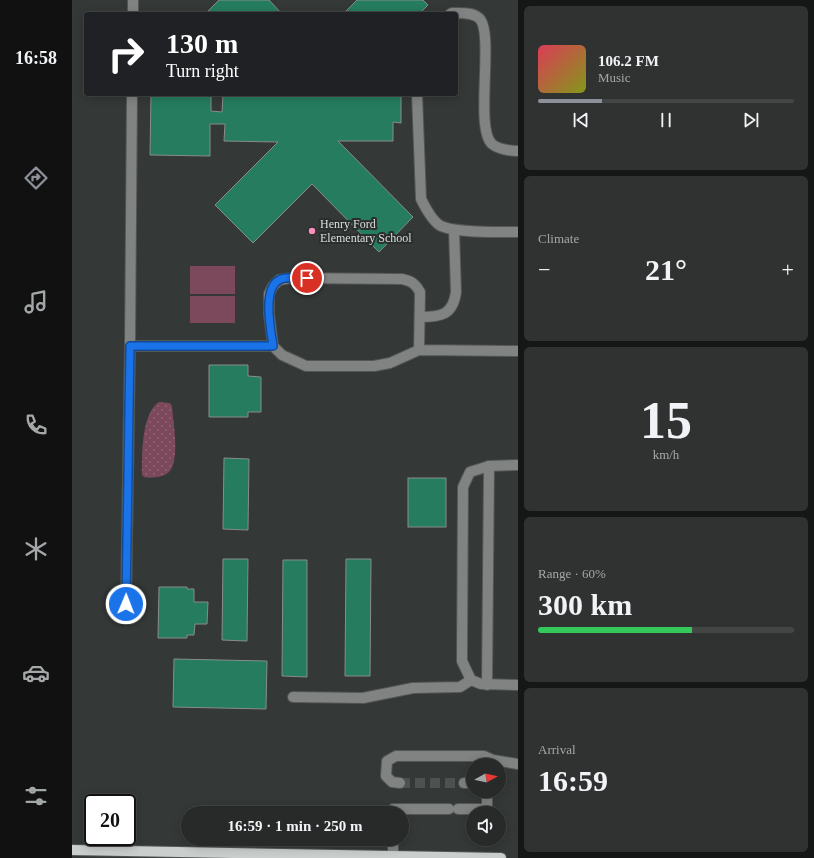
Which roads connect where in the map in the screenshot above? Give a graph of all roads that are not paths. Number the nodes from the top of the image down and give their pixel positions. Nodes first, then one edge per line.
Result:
1 (133, 0) edge
2 (133, 12) edge
3 (458, 14) edge
4 (132, 96) edge
5 (417, 96) edge
6 (518, 151) edge
7 (454, 230) junction
8 (518, 232) edge
9 (420, 317) junction
10 (130, 346) junction
11 (273, 346) junction
12 (419, 350) junction
13 (518, 351) edge
14 (518, 465) edge
15 (489, 466) junction
16 (126, 604) dead end
17 (471, 680) junction
18 (487, 685) junction
19 (518, 685) edge
20 (293, 697) dead end
21 (487, 758) edge
22 (506, 763) edge
23 (518, 764) edge
24 (400, 783) tunnel mouth
25 (487, 798) edge
26 (409, 809) edge
27 (393, 846) edge
28 (72, 850) edge
29 (112, 854) edge
30 (179, 855) edge
31 (265, 856) edge
32 (340, 856) edge
33 (393, 856) junction
34 (380, 857) edge
35 (501, 858) edge

1 - 2 lane
3 - 6 lane
4 - 10 lane
5 - 7 lane
7 - 8 lane
7 - 9 lane
9 - 11 lane
9 - 12 lane
10 - 11 lane
10 - 16 lane
11 - 12 lane
12 - 13 lane
14 - 15 lane
15 - 17 lane
15 - 18 lane
17 - 18 lane
17 - 20 lane
18 - 19 lane
21 - 24 lane
22 - 23 lane
25 - 26 lane
27 - 33 lane
28 - 29 main road
29 - 30 main road
30 - 31 main road
31 - 32 main road
32 - 34 main road
33 - 34 main road
33 - 35 main road

